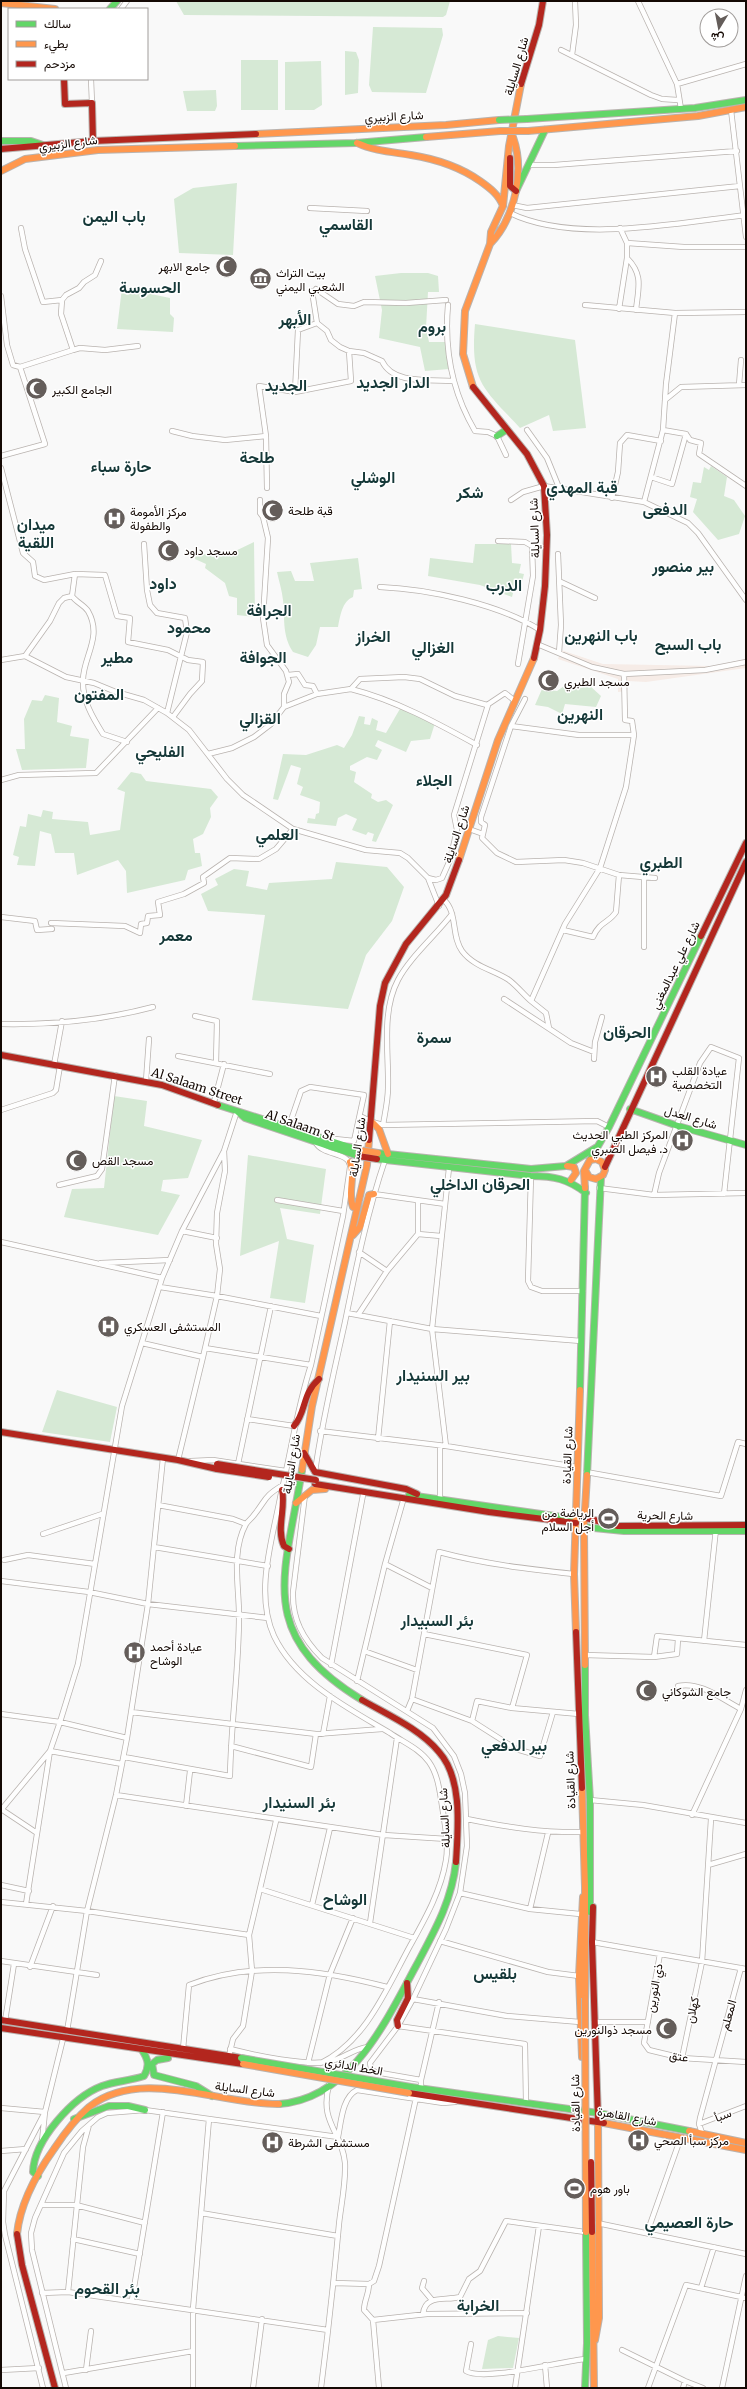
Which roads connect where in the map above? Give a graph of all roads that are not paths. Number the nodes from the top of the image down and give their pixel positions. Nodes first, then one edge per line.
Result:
1 (544, 1) edge
2 (575, 1) edge
3 (638, 1) edge
4 (1, 3) edge
5 (46, 8) edge
6 (561, 50) dead end
7 (572, 55) junction
8 (746, 64) edge
9 (64, 80) edge
10 (91, 80) edge
11 (676, 84) junction
12 (678, 100) junction
13 (746, 100) edge
14 (92, 102) junction
15 (746, 108) edge
16 (680, 109) junction
17 (732, 110) junction
18 (545, 130) junction
19 (305, 132) junction
20 (513, 137) junction
21 (93, 140) junction
22 (1, 141) edge
23 (356, 143) junction
24 (43, 144) junction
25 (299, 144) junction
26 (1, 149) edge
27 (737, 151) junction
28 (508, 153) junction
29 (528, 165) junction
30 (1, 171) edge
31 (740, 186) junction
32 (516, 191) junction
33 (512, 205) junction
34 (503, 206) junction
35 (310, 208) dead end
36 (367, 211) dead end
37 (510, 213) junction
38 (745, 215) edge
39 (21, 228) dead end
40 (620, 228) junction
41 (746, 237) edge
42 (627, 243) junction
43 (490, 244) junction
44 (746, 247) edge
45 (627, 258) junction
46 (101, 260) dead end
47 (1, 296) edge
48 (62, 300) junction
49 (584, 305) dead end
50 (619, 309) junction
51 (636, 310) junction
52 (746, 312) edge
53 (675, 313) junction
54 (317, 323) junction
55 (138, 346) dead end
56 (73, 350) junction
57 (350, 351) junction
58 (741, 360) dead end
59 (20, 367) junction
60 (452, 381) junction
61 (739, 385) junction
62 (746, 385) edge
63 (295, 392) junction
64 (665, 400) junction
65 (506, 430) junction
66 (527, 430) dead end
67 (663, 430) junction
68 (172, 431) dead end
69 (686, 434) junction
70 (266, 436) junction
71 (497, 436) junction
72 (661, 441) junction
73 (506, 455) dead end
74 (1, 456) edge
75 (1, 468) edge
76 (651, 477) junction
77 (544, 486) junction
78 (746, 486) edge
79 (267, 488) dead end
80 (560, 490) junction
81 (612, 498) junction
82 (260, 500) dead end
83 (510, 500) dead end
84 (644, 502) junction
85 (498, 541) dead end
86 (144, 544) dead end
87 (558, 554) dead end
88 (75, 574) junction
89 (561, 582) junction
90 (380, 587) dead end
91 (72, 596) junction
92 (595, 598) dead end
93 (746, 600) edge
94 (525, 620) junction
95 (540, 630) junction
96 (537, 644) junction
97 (559, 653) junction
98 (181, 655) junction
99 (25, 656) junction
100 (1, 660) edge
101 (746, 662) edge
102 (518, 664) dead end
103 (624, 674) junction
104 (288, 675) junction
105 (83, 679) junction
106 (351, 689) junction
107 (316, 694) junction
108 (525, 699) dead end
109 (515, 701) junction
110 (488, 705) junction
111 (284, 707) junction
112 (158, 708) junction
113 (167, 713) junction
114 (173, 717) junction
115 (511, 726) junction
116 (634, 735) junction
117 (127, 742) junction
118 (477, 745) junction
119 (208, 754) junction
120 (1, 780) edge
121 (293, 829) junction
122 (469, 829) junction
123 (483, 834) junction
124 (746, 845) edge
125 (746, 862) edge
126 (600, 868) junction
127 (619, 876) junction
128 (644, 877) junction
129 (428, 878) junction
130 (655, 878) dead end
131 (444, 900) junction
132 (439, 906) junction
133 (452, 914) junction
134 (1, 917) edge
135 (51, 923) dead end
136 (52, 929) dead end
137 (563, 930) junction
138 (644, 947) dead end
139 (504, 999) dead end
140 (531, 1002) junction
141 (153, 1006) dead end
142 (195, 1016) dead end
143 (602, 1017) dead end
144 (62, 1021) junction
145 (1, 1024) edge
146 (549, 1028) junction
147 (149, 1038) dead end
148 (594, 1052) junction
149 (1, 1055) edge
150 (178, 1056) dead end
151 (594, 1059) dead end
152 (216, 1062) junction
153 (224, 1064) junction
154 (57, 1065) junction
155 (270, 1074) dead end
156 (115, 1075) junction
157 (146, 1081) junction
158 (214, 1102) junction
159 (630, 1109) junction
160 (1, 1110) edge
161 (237, 1111) junction
162 (360, 1116) junction
163 (372, 1122) junction
164 (383, 1125) junction
165 (289, 1126) junction
166 (678, 1126) junction
167 (609, 1127) junction
168 (322, 1138) junction
169 (729, 1140) junction
170 (316, 1143) junction
171 (746, 1145) edge
172 (599, 1146) junction
173 (224, 1151) junction
174 (358, 1153) junction
175 (386, 1157) junction
176 (590, 1160) junction
177 (350, 1162) junction
178 (566, 1166) junction
179 (605, 1167) junction
180 (449, 1168) junction
181 (585, 1170) junction
182 (531, 1176) junction
183 (601, 1177) junction
184 (572, 1180) junction
185 (59, 1185) dead end
186 (600, 1188) junction
187 (586, 1193) junction
188 (746, 1193) edge
189 (374, 1194) junction
190 (724, 1194) junction
191 (654, 1195) junction
192 (277, 1200) dead end
193 (418, 1202) junction
194 (445, 1204) junction
195 (357, 1208) junction
196 (343, 1211) junction
197 (182, 1231) junction
198 (418, 1234) junction
199 (352, 1236) junction
200 (441, 1236) junction
201 (217, 1238) junction
202 (1, 1242) edge
203 (359, 1252) junction
204 (170, 1260) junction
205 (96, 1263) junction
206 (387, 1271) junction
207 (162, 1278) junction
208 (160, 1287) junction
209 (583, 1291) junction
210 (217, 1296) junction
211 (271, 1306) junction
212 (346, 1313) junction
213 (358, 1315) junction
214 (321, 1316) junction
215 (390, 1321) junction
216 (432, 1329) junction
217 (581, 1341) junction
218 (142, 1343) junction
219 (205, 1348) junction
220 (261, 1356) junction
221 (203, 1357) junction
222 (311, 1365) junction
223 (318, 1379) junction
224 (247, 1419) junction
225 (294, 1426) junction
226 (320, 1431) junction
227 (1, 1432) edge
228 (378, 1439) junction
229 (746, 1444) edge
230 (440, 1446) junction
231 (446, 1446) junction
232 (115, 1449) junction
233 (304, 1453) junction
234 (163, 1458) junction
235 (178, 1460) junction
236 (188, 1462) junction
237 (238, 1464) junction
238 (577, 1467) junction
239 (286, 1471) junction
240 (315, 1472) junction
241 (586, 1472) junction
242 (282, 1488) junction
243 (363, 1494) junction
244 (305, 1495) junction
245 (424, 1499) junction
246 (440, 1500) junction
247 (403, 1501) junction
248 (296, 1503) junction
249 (158, 1505) junction
250 (102, 1514) junction
251 (586, 1518) junction
252 (576, 1521) junction
253 (246, 1524) junction
254 (746, 1525) edge
255 (584, 1527) junction
256 (716, 1529) junction
257 (746, 1531) edge
258 (43, 1534) dead end
259 (154, 1547) junction
260 (289, 1549) junction
261 (4, 1560) dead end
262 (237, 1560) junction
263 (95, 1564) junction
264 (385, 1564) junction
265 (268, 1566) junction
266 (574, 1574) junction
267 (1, 1581) edge
268 (432, 1588) junction
269 (89, 1592) junction
270 (148, 1604) junction
271 (239, 1615) junction
272 (268, 1618) junction
273 (424, 1634) junction
274 (678, 1638) junction
275 (704, 1641) junction
276 (746, 1644) edge
277 (364, 1651) junction
278 (585, 1655) junction
279 (654, 1657) junction
280 (331, 1665) junction
281 (417, 1670) junction
282 (357, 1681) junction
283 (678, 1686) dead end
284 (746, 1690) edge
285 (330, 1696) junction
286 (412, 1699) junction
287 (512, 1708) junction
288 (741, 1709) junction
289 (406, 1711) junction
290 (131, 1712) junction
291 (553, 1712) junction
292 (1, 1714) edge
293 (578, 1714) junction
294 (472, 1721) junction
295 (60, 1722) junction
296 (231, 1725) junction
297 (382, 1729) junction
298 (316, 1734) junction
299 (322, 1734) junction
300 (127, 1738) junction
301 (397, 1738) junction
302 (231, 1746) junction
303 (50, 1752) junction
304 (124, 1757) junction
305 (122, 1764) junction
306 (190, 1771) junction
307 (116, 1795) junction
308 (590, 1800) junction
309 (186, 1806) junction
310 (1, 1809) edge
311 (692, 1815) junction
312 (711, 1818) junction
313 (467, 1819) junction
314 (276, 1821) junction
315 (746, 1823) edge
316 (330, 1828) junction
317 (583, 1832) junction
318 (38, 1833) junction
319 (548, 1833) junction
320 (384, 1835) junction
321 (447, 1839) junction
322 (746, 1854) edge
323 (708, 1865) junction
324 (1, 1885) edge
325 (587, 1888) junction
326 (260, 1889) junction
327 (29, 1891) junction
328 (460, 1893) junction
329 (1, 1902) edge
330 (26, 1904) junction
331 (312, 1905) junction
332 (53, 1906) junction
333 (530, 1909) junction
334 (88, 1911) junction
335 (580, 1914) junction
336 (353, 1918) junction
337 (370, 1923) junction
338 (249, 1935) junction
339 (414, 1938) junction
340 (440, 1941) junction
341 (592, 1942) junction
342 (660, 1954) junction
343 (1, 1961) edge
344 (702, 1962) junction
345 (14, 1964) junction
346 (30, 1967) junction
347 (743, 1969) edge
348 (252, 1971) junction
349 (77, 1973) junction
350 (330, 1974) junction
351 (97, 1975) dead end
352 (579, 1976) junction
353 (407, 1982) junction
354 (387, 1987) junction
355 (413, 1999) junction
356 (439, 2002) junction
357 (3, 2021) edge
358 (580, 2022) junction
359 (594, 2022) junction
360 (648, 2022) junction
361 (398, 2026) junction
362 (1, 2028) edge
363 (67, 2031) junction
364 (432, 2031) junction
365 (89, 2035) junction
366 (63, 2039) junction
367 (88, 2042) junction
368 (368, 2047) junction
369 (645, 2047) joint
370 (183, 2049) junction
371 (230, 2049) junction
372 (142, 2050) junction
373 (582, 2052) junction
374 (595, 2052) junction
375 (173, 2055) junction
376 (229, 2056) junction
377 (682, 2058) junction
378 (242, 2061) junction
379 (715, 2061) junction
380 (746, 2062) edge
381 (308, 2063) junction
382 (321, 2063) junction
383 (421, 2080) junction
384 (329, 2084) junction
385 (421, 2088) junction
386 (410, 2090) junction
387 (212, 2096) junction
388 (416, 2098) junction
389 (460, 2101) junction
390 (526, 2102) junction
391 (746, 2106) edge
392 (1, 2108) edge
393 (145, 2110) junction
394 (583, 2111) junction
395 (45, 2112) junction
396 (163, 2112) junction
397 (598, 2113) junction
398 (74, 2119) junction
399 (209, 2119) junction
400 (583, 2119) junction
401 (598, 2122) junction
402 (700, 2124) junction
403 (89, 2125) junction
404 (702, 2133) junction
405 (338, 2137) junction
406 (681, 2137) junction
407 (746, 2143) edge
408 (41, 2144) junction
409 (26, 2149) junction
410 (1, 2150) edge
411 (746, 2150) edge
412 (38, 2176) junction
413 (584, 2179) junction
414 (599, 2179) junction
415 (42, 2205) junction
416 (76, 2205) junction
417 (201, 2213) junction
418 (2, 2214) edge
419 (145, 2223) junction
420 (597, 2223) junction
421 (539, 2226) junction
422 (588, 2232) junction
423 (647, 2234) junction
424 (338, 2236) junction
425 (73, 2239) junction
426 (714, 2247) junction
427 (140, 2254) junction
428 (746, 2254) edge
429 (746, 2276) edge
430 (424, 2281) dead end
431 (334, 2283) junction
432 (369, 2284) junction
433 (701, 2288) junction
434 (68, 2292) junction
435 (42, 2293) junction
436 (740, 2297) junction
437 (746, 2298) edge
438 (132, 2300) junction
439 (432, 2300) junction
440 (193, 2309) junction
441 (526, 2313) junction
442 (423, 2314) junction
443 (262, 2319) junction
444 (373, 2320) junction
445 (328, 2330) junction
446 (91, 2331) dead end
447 (594, 2343) junction
448 (471, 2344) dead end
449 (622, 2350) dead end
450 (193, 2351) junction
451 (586, 2359) junction
452 (545, 2365) junction
453 (655, 2367) junction
454 (40, 2368) junction
455 (1, 2370) edge
456 (86, 2370) junction
457 (517, 2370) junction
458 (64, 2373) junction
459 (685, 2381) junction
460 (43, 2388) edge
461 (55, 2388) edge
462 (66, 2388) edge
463 (193, 2388) edge
464 (253, 2388) edge
465 (321, 2388) edge
466 (380, 2388) edge
467 (515, 2388) edge
468 (547, 2388) edge
469 (585, 2388) edge
470 (594, 2388) edge
471 (648, 2388) edge
472 (683, 2388) edge
473 (703, 2388) edge
474 (722, 2388) edge

1 - 20 main road, شارع السايلة
2 - 7 street
3 - 11 street
4 - 5 main road
6 - 7 street
7 - 12 street
8 - 11 street
9 - 14 main road
10 - 14 street
11 - 12 street
12 - 16 street
13 - 16 main road, شارع الزبيري
14 - 21 main road
15 - 17 main road
16 - 19 main road, شارع الزبيري, bridge
17 - 18 main road
17 - 27 street
18 - 23 main road, شارع الزبيري, bridge
18 - 29 main road
19 - 21 main road, شارع الزبيري
19 - 25 main road
20 - 28 main road, شارع السايلة
20 - 32 main road, شارع السايلة
21 - 24 main road, شارع الزبيري
22 - 24 main road
23 - 25 main road, شارع الزبيري
23 - 34 main road
24 - 26 main road
25 - 30 main road, شارع الزبيري
27 - 29 street
27 - 31 street
28 - 32 main road
28 - 34 main road, شارع السايلة
29 - 32 main road
31 - 33 street
31 - 38 street
32 - 33 main road, شارع السايلة
33 - 37 main road, شارع السايلة
34 - 43 main road, شارع السايلة
35 - 36 street
37 - 40 street
37 - 43 main road, شارع السايلة
38 - 40 street
38 - 41 street
39 - 48 street
40 - 42 street
42 - 44 street
42 - 45 street
43 - 65 main road, شارع السايلة
45 - 50 street
45 - 51 street
46 - 48 street
47 - 59 street
48 - 56 street
49 - 50 street
50 - 51 street
51 - 53 street
52 - 53 street
53 - 64 street
54 - 57 street
54 - 60 street
54 - 63 street
55 - 56 street
56 - 59 street
57 - 60 street
57 - 63 street
58 - 61 street
59 - 74 street
60 - 71 street
61 - 62 street
61 - 64 street
63 - 70 street
64 - 67 street
65 - 71 main road
65 - 77 main road, شارع السايلة
66 - 80 street
67 - 69 street
67 - 72 street
68 - 70 street
69 - 76 street
69 - 78 street
70 - 79 street
71 - 73 street
72 - 76 street
72 - 81 street
75 - 88 street
76 - 84 street
77 - 80 street
77 - 83 street
77 - 95 main road, شارع السايلة
80 - 81 street
81 - 84 street
82 - 104 street
84 - 93 street
85 - 94 street
86 - 98 street
87 - 89 street
88 - 91 street
88 - 98 street
89 - 92 street
89 - 97 street
90 - 94 street
91 - 99 street
91 - 105 street
94 - 95 street
94 - 102 street
95 - 96 main road, شارع السايلة
96 - 97 street
96 - 109 main road, شارع السايلة
97 - 103 street
98 - 113 street
98 - 114 street
99 - 100 street
99 - 105 street
101 - 103 street
103 - 116 street
104 - 107 street
104 - 111 street
105 - 112 street
105 - 117 street
106 - 107 street
106 - 110 street
106 - 118 street
107 - 111 street
108 - 115 street
109 - 110 street
109 - 122 main road, شارع السايلة
110 - 118 street
111 - 119 street
112 - 113 street
112 - 117 street
113 - 114 street
114 - 119 street
115 - 116 street
115 - 123 street
116 - 126 street
117 - 120 street
118 - 129 street
119 - 121 street
121 - 129 street
121 - 135 street
122 - 123 street
122 - 131 main road, شارع السايلة
123 - 126 street
124 - 167 main road, شارع علي عبدالمغني
125 - 159 main road, شارع علي عبدالمغني
126 - 127 street
126 - 137 street
127 - 128 street
127 - 137 street
128 - 130 street
128 - 138 street
129 - 132 street
131 - 132 main road, شارع السايلة
131 - 133 street
132 - 163 main road, شارع السايلة
133 - 140 street
133 - 164 street
134 - 136 street
137 - 140 street
139 - 146 street
140 - 146 street
141 - 144 street
142 - 152 street
143 - 148 street
144 - 145 street
144 - 154 street
146 - 148 street
147 - 157 street
148 - 151 street
149 - 154 main road, Al Salaam Street
150 - 152 street
152 - 153 street
153 - 155 street
153 - 158 street
154 - 156 main road, Al Salaam Street
154 - 160 street
156 - 157 main road, Al Salaam Street
156 - 185 street
157 - 158 main road, Al Salaam Street
158 - 161 main road, Al Salaam Street
159 - 166 main road, شارع العدل
159 - 179 main road, شارع علي عبدالمغني
161 - 165 main road, Al Salaam Street
161 - 170 main road, Al Salaam St
161 - 173 street
162 - 163 street
162 - 165 street
162 - 168 street
163 - 164 street
163 - 175 main road
163 - 195 main road, شارع السايلة
164 - 167 street
165 - 168 main road, Al Salaam Street
166 - 169 main road, شارع العدل
166 - 169 street
166 - 191 street
167 - 172 main road, شارع علي عبدالمغني
168 - 174 main road, Al Salaam Street
169 - 171 main road, شارع العدل
169 - 190 street
170 - 174 main road, Al Salaam St
170 - 177 street
172 - 176 main road, شارع علي عبدالمغني
172 - 178 main road
173 - 197 street
173 - 201 street
174 - 175 main road, bridge
175 - 178 main road
175 - 180 main road
175 - 189 street
176 - 179 main road
176 - 181 main road
177 - 195 main road
177 - 196 street
178 - 184 main road
179 - 183 main road
180 - 182 main road
180 - 194 street
181 - 183 main road
181 - 187 main road, شارع القيادة
182 - 184 main road
182 - 209 street
183 - 186 main road, شارع القيادة
184 - 187 main road
186 - 191 street
186 - 241 main road, شارع القيادة
187 - 209 main road, شارع القيادة
188 - 190 street
189 - 193 street
189 - 199 main road
189 - 203 street
190 - 191 street
192 - 196 street
193 - 194 street
193 - 198 street
194 - 200 street
195 - 199 main road, شارع السايلة
196 - 214 street
197 - 201 street
197 - 204 street
198 - 200 street
198 - 206 street
199 - 223 main road, شارع السايلة
200 - 216 street
201 - 210 street
202 - 205 street
203 - 206 street
203 - 212 street
204 - 205 street
204 - 207 street
205 - 207 street
206 - 213 street
207 - 208 street
208 - 210 street
208 - 218 street
209 - 217 main road, شارع القيادة
210 - 211 street
210 - 219 street
211 - 214 street
211 - 220 street
212 - 213 street
212 - 226 street
213 - 215 street
214 - 222 street
215 - 216 street
215 - 228 street
216 - 217 street
216 - 231 street
217 - 238 main road, شارع القيادة
218 - 221 street
218 - 232 street
219 - 220 street
219 - 221 street
220 - 222 street
220 - 224 street
221 - 235 street
222 - 225 street
223 - 225 main road
223 - 233 main road, شارع السايلة
224 - 225 street
224 - 237 street
225 - 239 street
226 - 228 street
226 - 240 street
227 - 232 main road
228 - 230 street
229 - 241 street
230 - 231 street
230 - 246 street
231 - 238 street
232 - 234 main road
232 - 250 street
233 - 240 main road
233 - 248 main road, شارع السايلة
234 - 235 main road
234 - 249 street
235 - 236 main road
236 - 237 street
236 - 245 main road, bridge
237 - 239 street
238 - 252 main road, شارع القيادة
239 - 242 street
240 - 245 main road
241 - 251 main road, شارع القيادة
242 - 253 street
242 - 260 main road
242 - 265 street
243 - 244 main road
243 - 247 main road
243 - 280 street
244 - 248 main road
244 - 280 street
245 - 246 main road
245 - 247 main road
245 - 252 main road
246 - 252 main road
247 - 264 street
248 - 260 main road, شارع السايلة
249 - 253 street
249 - 259 street
250 - 258 street
250 - 263 street
251 - 255 main road, شارع القيادة
251 - 256 main road, شارع الحرية
252 - 266 main road, شارع القيادة
253 - 262 street
254 - 256 main road, شارع الحرية
255 - 256 main road
255 - 278 main road, شارع القيادة
256 - 257 main road
256 - 275 street
259 - 262 street
259 - 270 street
260 - 353 main road, شارع السايلة
261 - 263 street
262 - 265 street
262 - 271 street
263 - 269 street
264 - 268 street
264 - 277 street
265 - 272 street
266 - 268 street
266 - 293 main road, شارع القيادة
267 - 269 street
268 - 273 street
269 - 270 street
269 - 295 street
270 - 271 street
270 - 290 street
271 - 272 street
271 - 296 street
272 - 285 street
273 - 281 street
273 - 287 street
274 - 275 street
274 - 279 street
274 - 279 street
275 - 276 street
277 - 281 street
277 - 282 street
278 - 279 street
278 - 308 main road, شارع القيادة
280 - 282 street
281 - 286 street
282 - 289 street
283 - 288 street
284 - 288 street
285 - 297 street
285 - 299 street
286 - 289 street
286 - 294 street
287 - 291 street
287 - 294 street
288 - 311 street
289 - 313 street
290 - 296 street
290 - 300 street
291 - 293 street
291 - 294 street
292 - 295 street
293 - 317 main road, شارع القيادة
295 - 300 street
295 - 303 street
296 - 298 street
296 - 302 street
297 - 299 street
297 - 301 street
298 - 299 street
298 - 302 street
300 - 304 street
301 - 320 street
301 - 321 street
302 - 306 street
303 - 305 street
303 - 310 street
303 - 318 street
304 - 305 street
304 - 306 street
305 - 307 street
306 - 309 street
307 - 309 street
307 - 334 street
308 - 311 street
308 - 325 main road, شارع القيادة
309 - 314 street
310 - 318 street
311 - 312 street
312 - 315 street
312 - 323 street, كهلان
313 - 319 street
313 - 328 street
314 - 316 street
314 - 326 street
316 - 320 street
316 - 331 street
317 - 319 street
317 - 325 main road, شارع القيادة
318 - 327 street
319 - 333 street
320 - 321 street
320 - 337 street
321 - 339 street
322 - 323 street
323 - 344 street, كهلان
324 - 327 street
325 - 335 main road
325 - 341 main road
325 - 422 main road, شارع القيادة, bridge
326 - 331 street
326 - 338 street
327 - 330 street
328 - 333 street
328 - 340 street
329 - 330 street
330 - 332 street
331 - 336 street
332 - 334 street
332 - 346 street
333 - 335 street
334 - 338 street
334 - 349 street
335 - 352 main road
336 - 337 street
336 - 350 street
337 - 339 street
338 - 348 street
339 - 354 street
340 - 352 street
340 - 355 street
341 - 342 street
341 - 359 main road
342 - 344 street
342 - 360 street, ذي النورين
343 - 345 street
344 - 347 street
344 - 377 street, كهلان
345 - 346 street
345 - 357 street
346 - 349 street
347 - 379 street, المعلم
348 - 350 street
348 - 370 street
348 - 371 street
349 - 351 street
349 - 363 street
350 - 354 street
350 - 381 street
352 - 358 main road
353 - 361 main road
353 - 368 main road, شارع السايلة
354 - 382 street
355 - 356 street
355 - 361 street
356 - 358 street
356 - 364 street
357 - 363 main road, الخط الدائري
358 - 373 main road
359 - 360 street
359 - 374 main road
360 - 369 street, ذي النورين
361 - 364 street
361 - 383 street
362 - 366 main road, الخط الدائري
363 - 365 main road, الخط الدائري
364 - 383 street
364 - 390 street
365 - 367 main road
365 - 370 main road, الخط الدائري
366 - 367 main road, الخط الدائري
366 - 395 street
367 - 372 main road, الخط الدائري
368 - 382 street
368 - 384 main road, شارع السايلة
369 - 377 street, عتق
370 - 376 main road, الخط الدائري
371 - 376 street
371 - 381 street
372 - 375 main road, الخط الدائري
372 - 408 main road
373 - 374 main road
373 - 394 main road
374 - 397 main road
375 - 378 main road, الخط الدائري
375 - 387 main road
376 - 378 main road, الخط الدائري
377 - 379 street, عتق
378 - 386 main road, الخط الدائري, bridge
379 - 380 street, عتق
379 - 402 street, المعلم
381 - 382 street
383 - 385 street
384 - 387 main road, شارع السايلة
384 - 405 street
385 - 386 main road, الخط الدائري
385 - 390 main road, الخط الدائري
386 - 389 main road, شارع القاهرة
387 - 398 main road, شارع السايلة
388 - 389 street
388 - 405 street
388 - 432 street
389 - 400 main road, شارع القاهرة
390 - 394 main road, الخط الدائري
391 - 402 street, سبأ
392 - 395 street
393 - 396 street
393 - 398 main road
393 - 403 street
394 - 397 main road, الخط الدائري
394 - 400 main road
395 - 408 street
395 - 409 street
396 - 399 street
396 - 419 street
397 - 401 main road
397 - 404 main road, الخط الدائري
398 - 412 main road, شارع السايلة
399 - 405 street
399 - 417 street
400 - 401 main road, شارع القاهرة
400 - 413 main road
401 - 406 main road, شارع القاهرة
401 - 414 main road
402 - 404 street
403 - 415 street
403 - 416 street
404 - 407 main road
405 - 424 street
406 - 411 main road, شارع القاهرة
406 - 423 street
408 - 412 main road
409 - 410 street
409 - 418 street
412 - 461 main road, شارع السايلة
413 - 414 main road
413 - 422 main road
414 - 420 main road
415 - 416 street
415 - 435 street
416 - 419 street
416 - 425 street
417 - 424 street
417 - 440 street
418 - 454 street
419 - 427 street
420 - 423 street
420 - 447 main road
421 - 422 street
421 - 439 street
421 - 441 street
422 - 447 main road, شارع القيادة
422 - 451 main road, شارع القيادة
423 - 426 street
424 - 431 street
425 - 427 street
425 - 434 street
426 - 428 street
426 - 433 street
427 - 438 street
429 - 436 street
430 - 439 street
431 - 432 street
431 - 445 street
432 - 444 street
433 - 436 street
433 - 453 street
434 - 435 street
434 - 438 street
435 - 458 street
436 - 437 street
436 - 474 street
438 - 440 street
439 - 442 street
440 - 443 street
440 - 450 street
441 - 442 street
441 - 457 street
442 - 444 street
443 - 445 street
443 - 464 street
444 - 466 street
445 - 465 street
446 - 456 street
447 - 470 main road, شارع القيادة
448 - 457 street
449 - 453 street
450 - 456 street
450 - 463 street
451 - 452 street
451 - 469 main road, شارع القيادة
452 - 457 street
452 - 468 street
453 - 459 street
453 - 471 street
454 - 455 street
454 - 460 street
456 - 458 street
457 - 467 street
458 - 462 street
459 - 472 street
459 - 473 street

